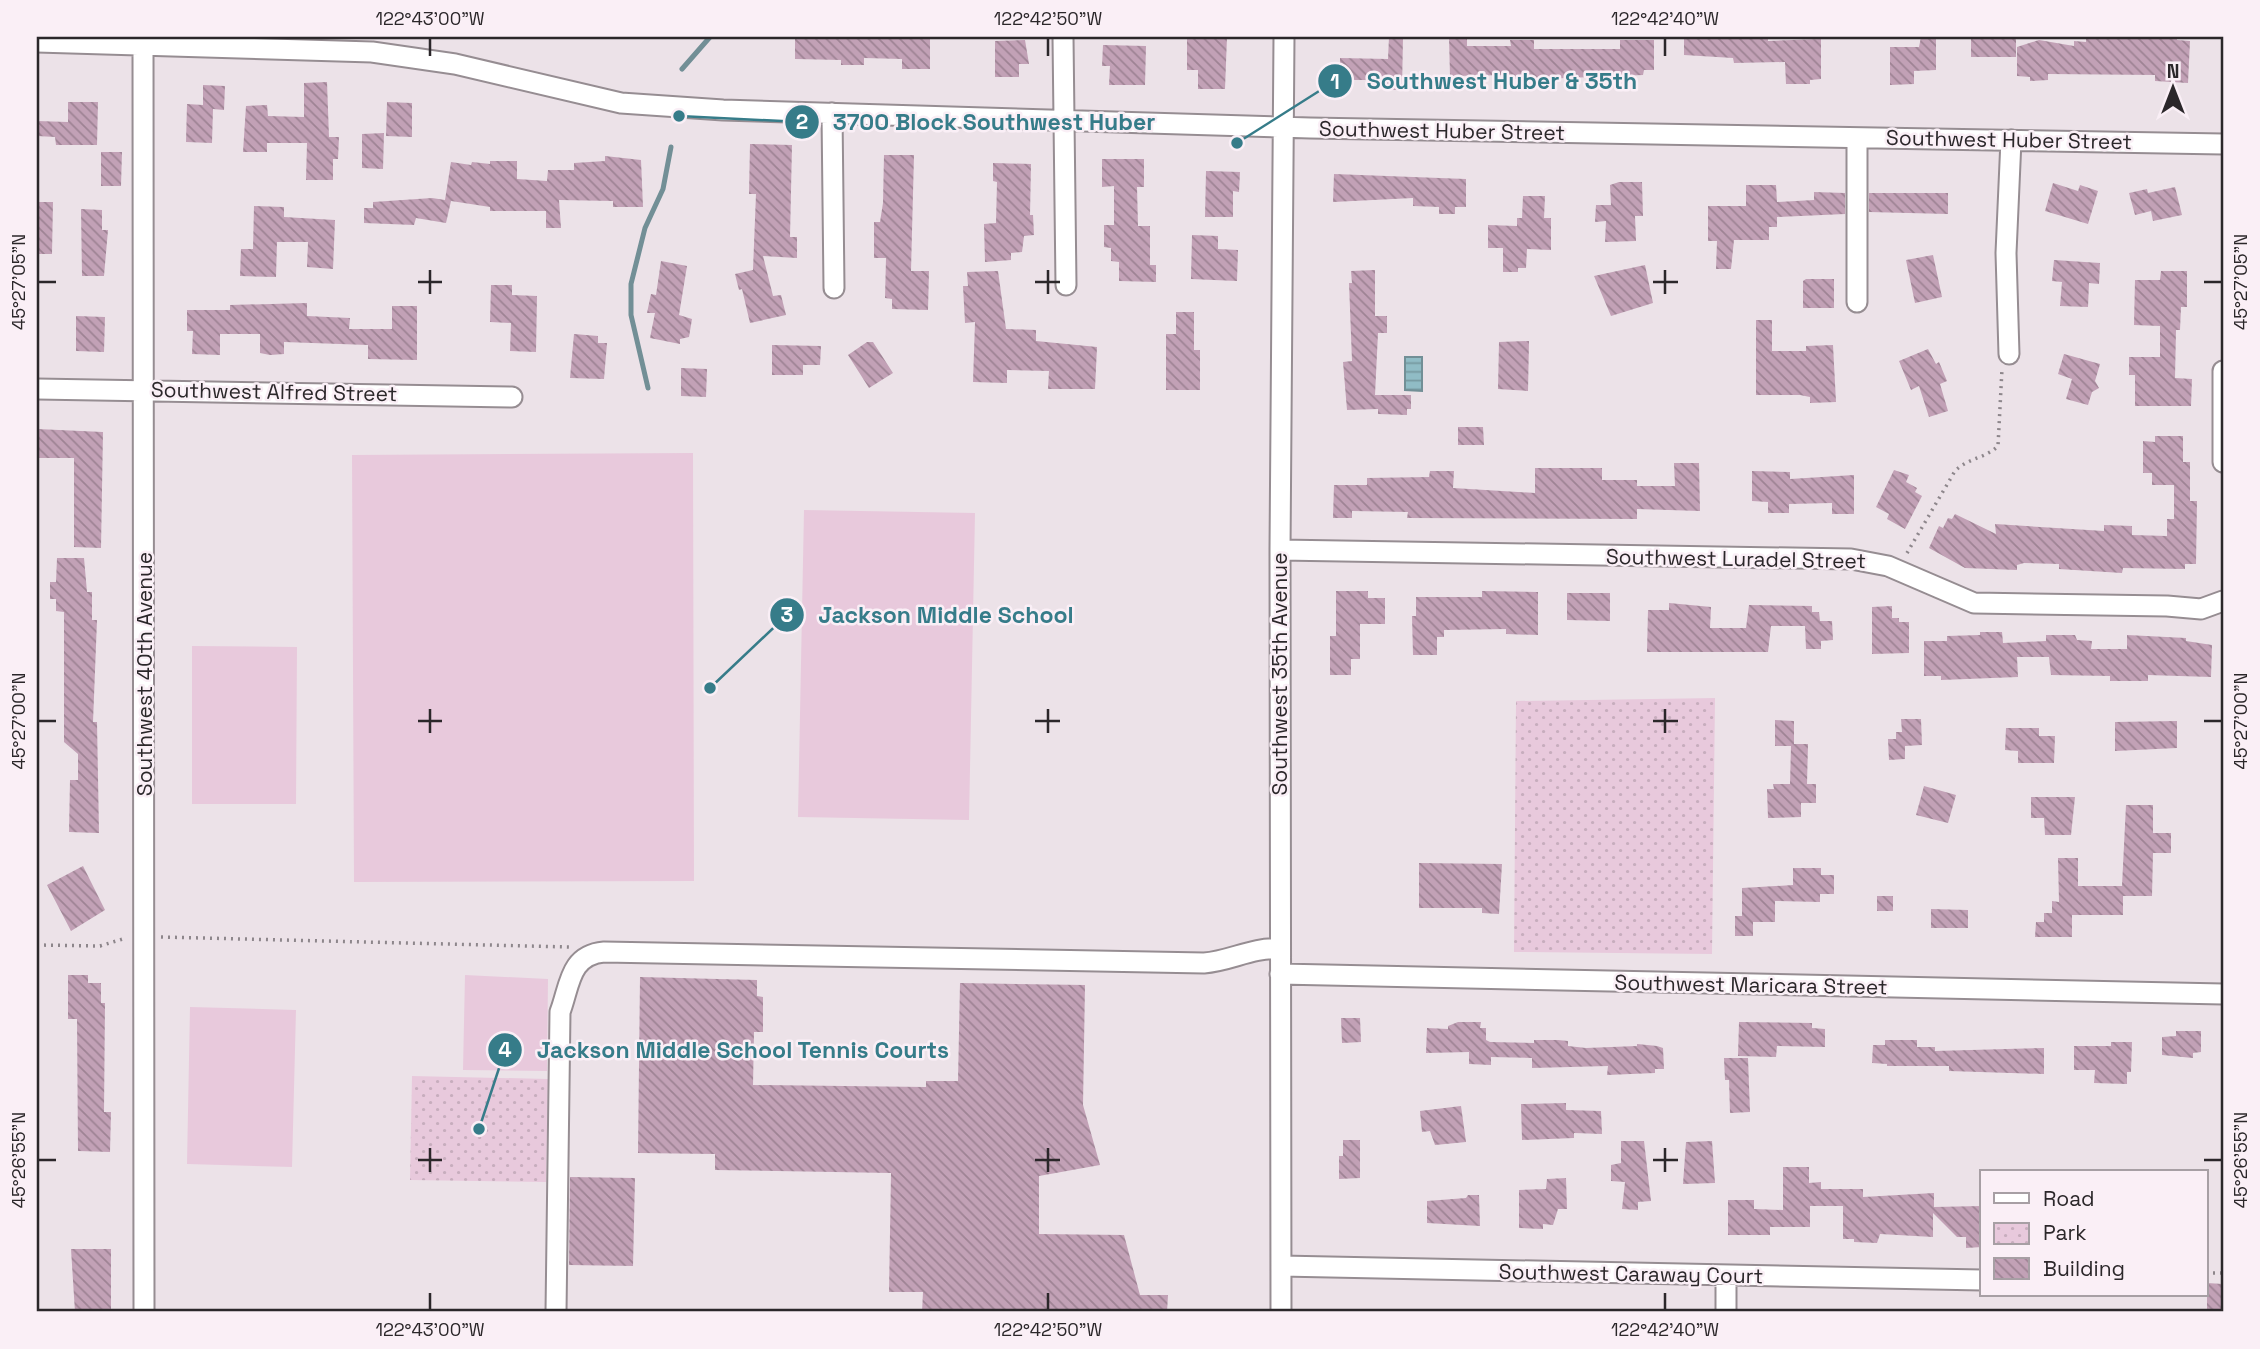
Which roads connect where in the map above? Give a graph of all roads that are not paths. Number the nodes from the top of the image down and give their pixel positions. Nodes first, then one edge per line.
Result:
1 (1063, 37) edge
2 (1284, 37) edge
3 (143, 41) edge
4 (37, 42) edge
5 (832, 113) junction
6 (1064, 120) junction
7 (1284, 127) junction
8 (1857, 138) junction
9 (2011, 140) junction
10 (2223, 144) edge
11 (1066, 285) dead end
12 (834, 288) dead end
13 (1857, 302) dead end
14 (2009, 354) road end
15 (2223, 371) edge
16 (37, 389) edge
17 (145, 390) junction
18 (512, 397) dead end
19 (2223, 462) edge
20 (1280, 550) junction
21 (2223, 600) edge
22 (1280, 949) junction
23 (1280, 974) junction
24 (2223, 994) edge
25 (1281, 1266) junction
26 (1726, 1277) junction
27 (1980, 1280) edge
28 (144, 1312) edge
29 (556, 1312) edge
30 (1281, 1312) edge
31 (1726, 1312) edge

1 - 6 street
2 - 7 street, Southwest 35th Avenue
3 - 4 street, Southwest Huber Street
3 - 5 street, Southwest Huber Street
3 - 17 street, Southwest 40th Avenue
5 - 6 street, Southwest Huber Street
5 - 12 street
6 - 7 street, Southwest Huber Street
6 - 11 street
7 - 8 street, Southwest Huber Street
7 - 20 street, Southwest 35th Avenue
8 - 9 street, Southwest Huber Street
8 - 13 street
9 - 10 street, Southwest Huber Street
9 - 14 street
15 - 19 street
16 - 17 street, Southwest Alfred Street
17 - 18 street, Southwest Alfred Street
17 - 28 street, Southwest 40th Avenue
20 - 21 street, Southwest Luradel Street
20 - 22 street, Southwest 35th Avenue
22 - 23 street, Southwest 35th Avenue
22 - 29 street
23 - 24 street, Southwest Maricara Street
23 - 25 street, Southwest 35th Avenue
25 - 26 street, Southwest Caraway Court
25 - 30 street, Southwest 35th Avenue
26 - 27 street, Southwest Caraway Court
26 - 31 street

